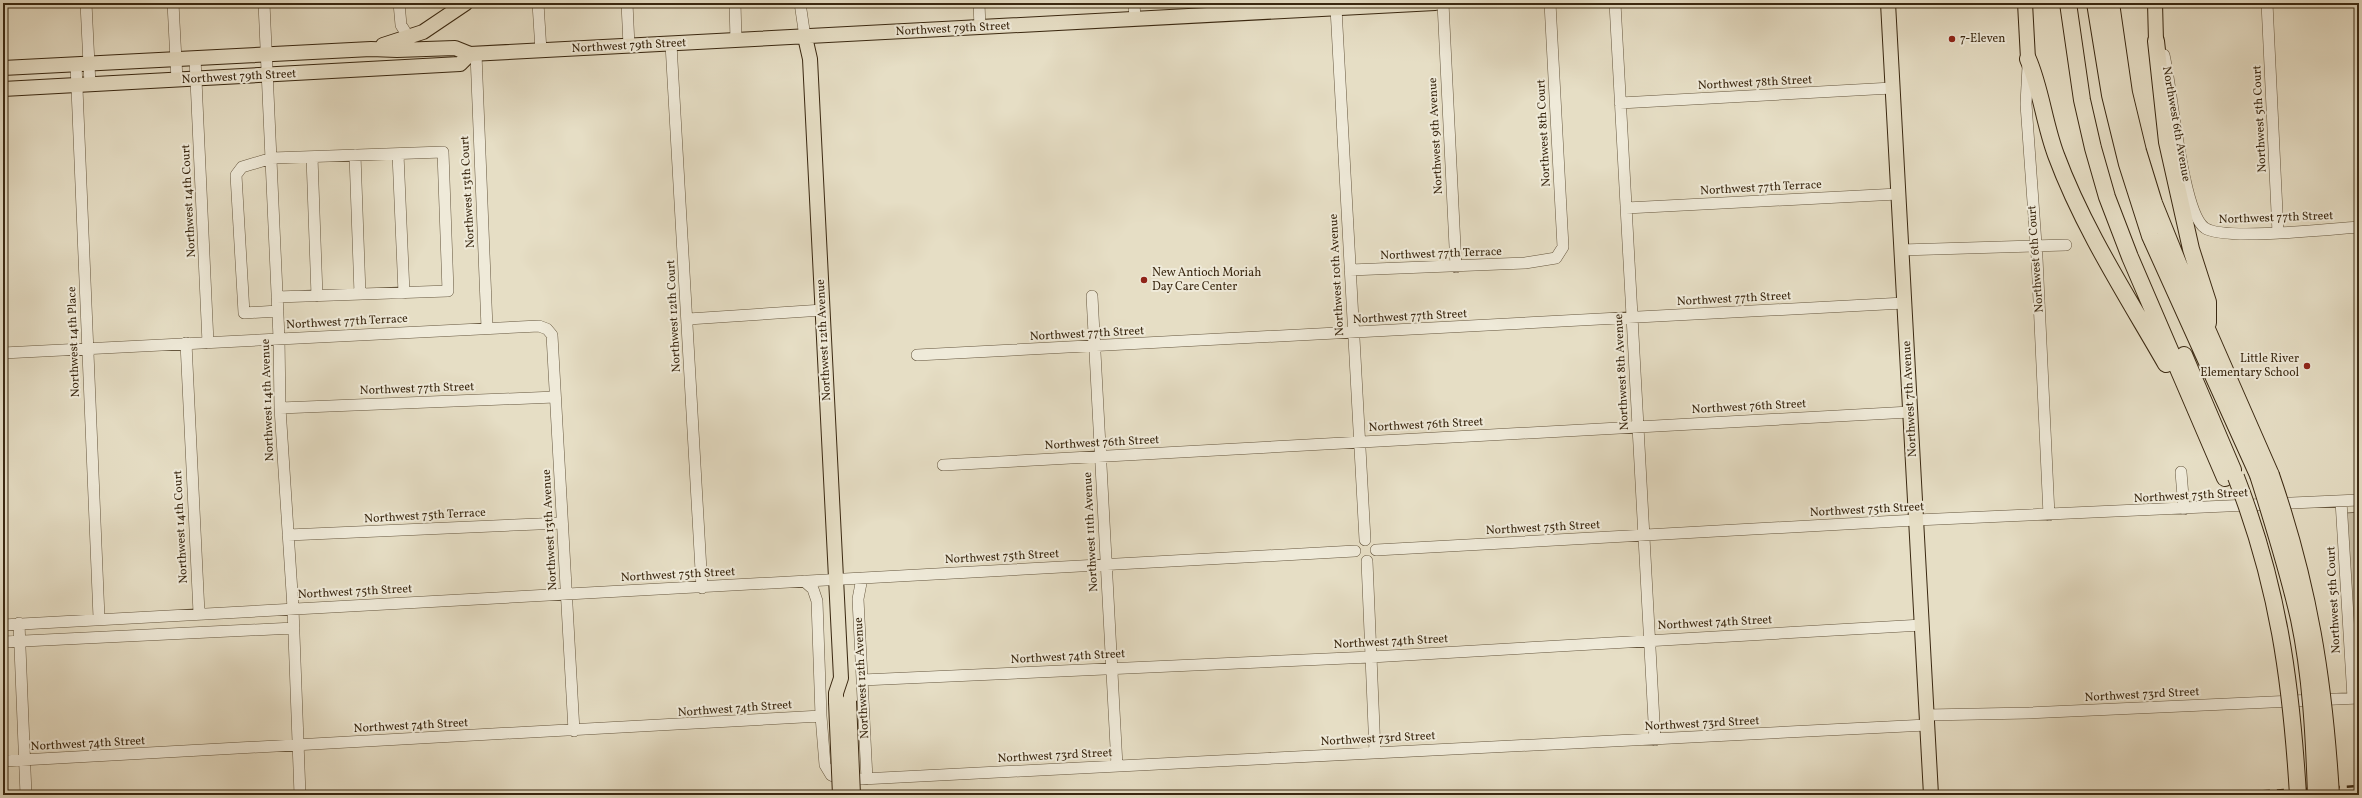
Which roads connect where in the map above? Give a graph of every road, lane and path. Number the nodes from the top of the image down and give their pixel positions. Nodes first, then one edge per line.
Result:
1 (86, 3) edge
2 (173, 3) edge
3 (264, 3) edge
4 (399, 3) edge
5 (466, 3) edge
6 (538, 3) edge
7 (627, 3) edge
8 (735, 3) edge
9 (800, 3) edge
10 (979, 3) edge
11 (1134, 3) edge
12 (1435, 3) edge
13 (1443, 3) edge
14 (1550, 3) edge
15 (1615, 3) edge
16 (1888, 3) edge
17 (2025, 3) edge
18 (2068, 3) edge
19 (2079, 3) edge
20 (2096, 3) edge
21 (2111, 3) edge
22 (2155, 3) edge
23 (2267, 3) edge
24 (1343, 6) edge
25 (1241, 8) edge
26 (1134, 19) junction
27 (980, 28) junction
28 (805, 37) junction
29 (409, 38) junction
30 (736, 40) junction
31 (2156, 41) junction
32 (671, 44) junction
33 (629, 46) junction
34 (371, 49) junction
35 (541, 50) junction
36 (266, 54) junction
37 (473, 54) junction
38 (195, 58) junction
39 (176, 59) junction
40 (2028, 59) junction
41 (83, 64) junction
42 (3, 68) edge
43 (267, 76) junction
44 (196, 79) junction
45 (177, 80) junction
46 (84, 85) junction
47 (1892, 88) junction
48 (3, 89) edge
49 (1620, 104) junction
50 (398, 154) junction
51 (355, 155) junction
52 (312, 157) junction
53 (272, 158) junction
54 (1898, 194) junction
55 (1626, 208) junction
56 (2197, 221) joint
57 (2359, 227) edge
58 (2278, 233) junction
59 (2036, 245) junction
60 (2066, 245) dead end
61 (1901, 250) junction
62 (1556, 258) joint
63 (1456, 267) junction
64 (1350, 270) junction
65 (404, 293) junction
66 (360, 294) junction
67 (317, 296) junction
68 (1092, 296) dead end
69 (277, 297) junction
70 (1904, 303) junction
71 (822, 310) junction
72 (278, 311) junction
73 (1632, 318) junction
74 (688, 319) junction
75 (487, 328) junction
76 (547, 329) joint
77 (2208, 329) junction
78 (1352, 333) junction
79 (279, 338) junction
80 (186, 343) junction
81 (208, 343) junction
82 (1094, 347) junction
83 (87, 348) junction
84 (3, 352) edge
85 (917, 355) dead end
86 (555, 397) junction
87 (280, 408) junction
88 (1910, 412) junction
89 (1638, 426) junction
90 (2204, 430) junction
91 (1360, 442) junction
92 (1100, 456) junction
93 (943, 465) dead end
94 (2181, 472) dead end
95 (2264, 475) junction
96 (2231, 478) junction
97 (2359, 500) edge
98 (2342, 501) junction
99 (2184, 509) junction
100 (2049, 515) junction
101 (1916, 520) junction
102 (562, 523) junction
103 (288, 535) junction
104 (1643, 535) junction
105 (1365, 540) junction
106 (1376, 550) junction
107 (1355, 551) junction
108 (1367, 561) junction
109 (1106, 564) junction
110 (862, 578) junction
111 (836, 580) junction
112 (804, 581) junction
113 (702, 588) junction
114 (566, 594) junction
115 (293, 608) junction
116 (199, 613) junction
117 (99, 618) junction
118 (3, 624) edge
119 (19, 624) junction
120 (1922, 625) junction
121 (294, 628) junction
122 (1649, 640) junction
123 (20, 641) junction
124 (3, 642) edge
125 (1371, 657) junction
126 (1111, 668) junction
127 (862, 680) junction
128 (2356, 698) edge
129 (842, 702) junction
130 (821, 716) junction
131 (1927, 720) junction
132 (574, 731) junction
133 (1655, 740) junction
134 (299, 745) junction
135 (1376, 752) junction
136 (25, 760) junction
137 (3, 761) edge
138 (1116, 766) junction
139 (867, 779) junction
140 (26, 795) edge
141 (300, 795) edge
142 (840, 795) edge
143 (853, 795) edge
144 (1931, 795) edge
145 (2288, 795) edge
146 (2298, 795) edge
147 (2316, 795) edge
148 (2331, 795) edge

1 - 41 street, Northwest 14th Place
2 - 39 street
3 - 36 street, Northwest 14th Avenue
4 - 29 street
5 - 29 main road
6 - 35 street
7 - 33 street
8 - 30 street
9 - 28 street, Northwest 12th Avenue
10 - 27 street
11 - 26 street
12 - 24 main road, Northwest 79th Street
13 - 63 street, Northwest 9th Avenue
14 - 62 street, Northwest 8th Court
15 - 49 street, Northwest 8th Avenue
16 - 47 main road, Northwest 7th Avenue
17 - 40 main road, Northwest 6th Court
18 - 90 highway
19 - 96 highway
20 - 95 highway
21 - 77 highway
22 - 31 main road, Northwest 6th Avenue
23 - 58 street, Northwest 5th Court
24 - 25 main road, Northwest 79th Street
24 - 64 street, Northwest 10th Avenue
25 - 26 main road, Northwest 79th Street
26 - 27 main road, Northwest 79th Street
27 - 28 main road, Northwest 79th Street
28 - 30 main road, Northwest 79th Street
28 - 71 main road, Northwest 12th Avenue
29 - 34 main road
30 - 32 main road, Northwest 79th Street
31 - 56 street, Northwest 6th Avenue
31 - 77 highway
32 - 33 main road, Northwest 79th Street
32 - 74 street, Northwest 12th Court
33 - 35 main road, Northwest 79th Street
34 - 36 main road, Northwest 79th Street
34 - 37 main road, Northwest 79th Street
35 - 37 main road, Northwest 79th Street
36 - 38 main road, Northwest 79th Street
36 - 43 street, Northwest 14th Avenue
37 - 43 main road, Northwest 79th Street
37 - 75 street, Northwest 13th Court
38 - 39 main road, Northwest 79th Street
38 - 44 street, Northwest 14th Court
39 - 41 main road, Northwest 79th Street
39 - 45 street
40 - 59 street, Northwest 6th Court
40 - 90 highway
41 - 42 main road, Northwest 79th Street
41 - 46 street, Northwest 14th Place
43 - 44 main road, Northwest 79th Street
43 - 53 street, Northwest 14th Avenue
44 - 45 main road, Northwest 79th Street
44 - 81 street, Northwest 14th Court
45 - 46 main road, Northwest 79th Street
46 - 48 main road, Northwest 79th Street
46 - 83 street, Northwest 14th Place
47 - 49 street, Northwest 78th Street
47 - 54 main road, Northwest 7th Avenue
49 - 55 street, Northwest 8th Avenue
50 - 51 street
50 - 65 street
50 - 65 street
51 - 52 street
51 - 66 street
52 - 53 street
52 - 67 street
53 - 69 street, Northwest 14th Avenue
53 - 72 street
54 - 55 street, Northwest 77th Terrace
54 - 61 main road, Northwest 7th Avenue
55 - 73 street, Northwest 8th Avenue
56 - 58 street, Northwest 77th Street
57 - 58 street, Northwest 77th Street
59 - 60 street
59 - 61 street
59 - 100 street, Northwest 6th Court
61 - 70 main road, Northwest 7th Avenue
62 - 63 street, Northwest 77th Terrace
63 - 64 street, Northwest 77th Terrace
64 - 78 street, Northwest 10th Avenue
65 - 66 street
66 - 67 street
67 - 69 street
68 - 82 street, Northwest 11th Avenue
69 - 72 street, Northwest 14th Avenue
70 - 73 street, Northwest 77th Street
70 - 88 main road, Northwest 7th Avenue
71 - 74 street
71 - 111 main road, Northwest 12th Avenue
72 - 79 street, Northwest 14th Avenue
73 - 78 street, Northwest 77th Street
73 - 89 street, Northwest 8th Avenue
74 - 113 street, Northwest 12th Court
75 - 76 street, Northwest 77th Terrace
75 - 79 street, Northwest 77th Terrace
76 - 86 street, Northwest 13th Avenue
77 - 95 highway
78 - 82 street, Northwest 77th Street
78 - 91 street, Northwest 10th Avenue
79 - 81 street, Northwest 77th Terrace
79 - 87 street, Northwest 14th Avenue
80 - 81 street, Northwest 77th Terrace
80 - 83 street, Northwest 77th Terrace
80 - 116 street, Northwest 14th Court
82 - 85 street, Northwest 77th Street
82 - 92 street, Northwest 11th Avenue
83 - 84 street, Northwest 77th Terrace
83 - 117 street, Northwest 14th Place
86 - 87 street, Northwest 77th Street
86 - 102 street, Northwest 13th Avenue
87 - 103 street, Northwest 14th Avenue
88 - 89 street, Northwest 76th Street
88 - 101 main road, Northwest 7th Avenue
89 - 91 street, Northwest 76th Street
89 - 104 street, Northwest 8th Avenue
90 - 96 highway
91 - 92 street, Northwest 76th Street
91 - 105 street, Northwest 10th Avenue
92 - 93 street, Northwest 76th Street
92 - 109 street, Northwest 11th Avenue
94 - 99 street
95 - 147 highway, bridge
95 - 148 highway, bridge
96 - 145 highway
96 - 146 highway, bridge
97 - 98 street, Northwest 75th Street
98 - 99 street, Northwest 75th Street
98 - 128 street, Northwest 5th Court
99 - 100 street, Northwest 75th Street
100 - 101 street, Northwest 75th Street
101 - 104 street, Northwest 75th Street
101 - 120 main road, Northwest 7th Avenue
102 - 103 street, Northwest 75th Terrace
102 - 114 street, Northwest 13th Avenue
103 - 115 street, Northwest 14th Avenue
104 - 106 street, Northwest 75th Street
104 - 122 street, Northwest 8th Avenue
105 - 106 street
105 - 107 street
106 - 108 street
107 - 108 street
107 - 109 street, Northwest 75th Street
108 - 125 street
109 - 110 street, Northwest 75th Street
109 - 126 street, Northwest 11th Avenue
110 - 111 street, Northwest 75th Street
110 - 127 street, Northwest 12th Avenue
111 - 112 street, Northwest 75th Street
111 - 129 main road, Northwest 12th Avenue
112 - 113 street, Northwest 75th Street
112 - 130 street
113 - 114 street, Northwest 75th Street
114 - 115 street, Northwest 75th Street
114 - 132 street, Northwest 13th Avenue
115 - 116 street, Northwest 75th Street
115 - 121 street, Northwest 14th Avenue
116 - 117 street, Northwest 75th Street
117 - 119 street, Northwest 75th Street
118 - 119 street, Northwest 75th Street
119 - 123 street
120 - 122 street, Northwest 74th Street
120 - 131 main road, Northwest 7th Avenue
121 - 123 street
121 - 134 street, Northwest 14th Avenue
122 - 125 street, Northwest 74th Street
122 - 133 street, Northwest 8th Avenue
123 - 124 street
123 - 136 street
125 - 126 street, Northwest 74th Street
125 - 135 street
126 - 127 street, Northwest 74th Street
126 - 138 street, Northwest 11th Avenue
127 - 139 street, Northwest 12th Avenue
128 - 131 street, Northwest 73rd Street
129 - 142 main road, Northwest 12th Avenue, bridge
129 - 143 main road, Northwest 12th Avenue, bridge
130 - 132 street, Northwest 74th Street
130 - 139 street, Northwest 73rd Street
131 - 133 street, Northwest 73rd Street
131 - 144 main road, Northwest 7th Avenue
132 - 134 street, Northwest 74th Street
133 - 135 street, Northwest 73rd Street
134 - 136 street, Northwest 74th Street
134 - 141 street, Northwest 14th Avenue
135 - 138 street, Northwest 73rd Street
136 - 137 street, Northwest 74th Street
136 - 140 street
138 - 139 street, Northwest 73rd Street

